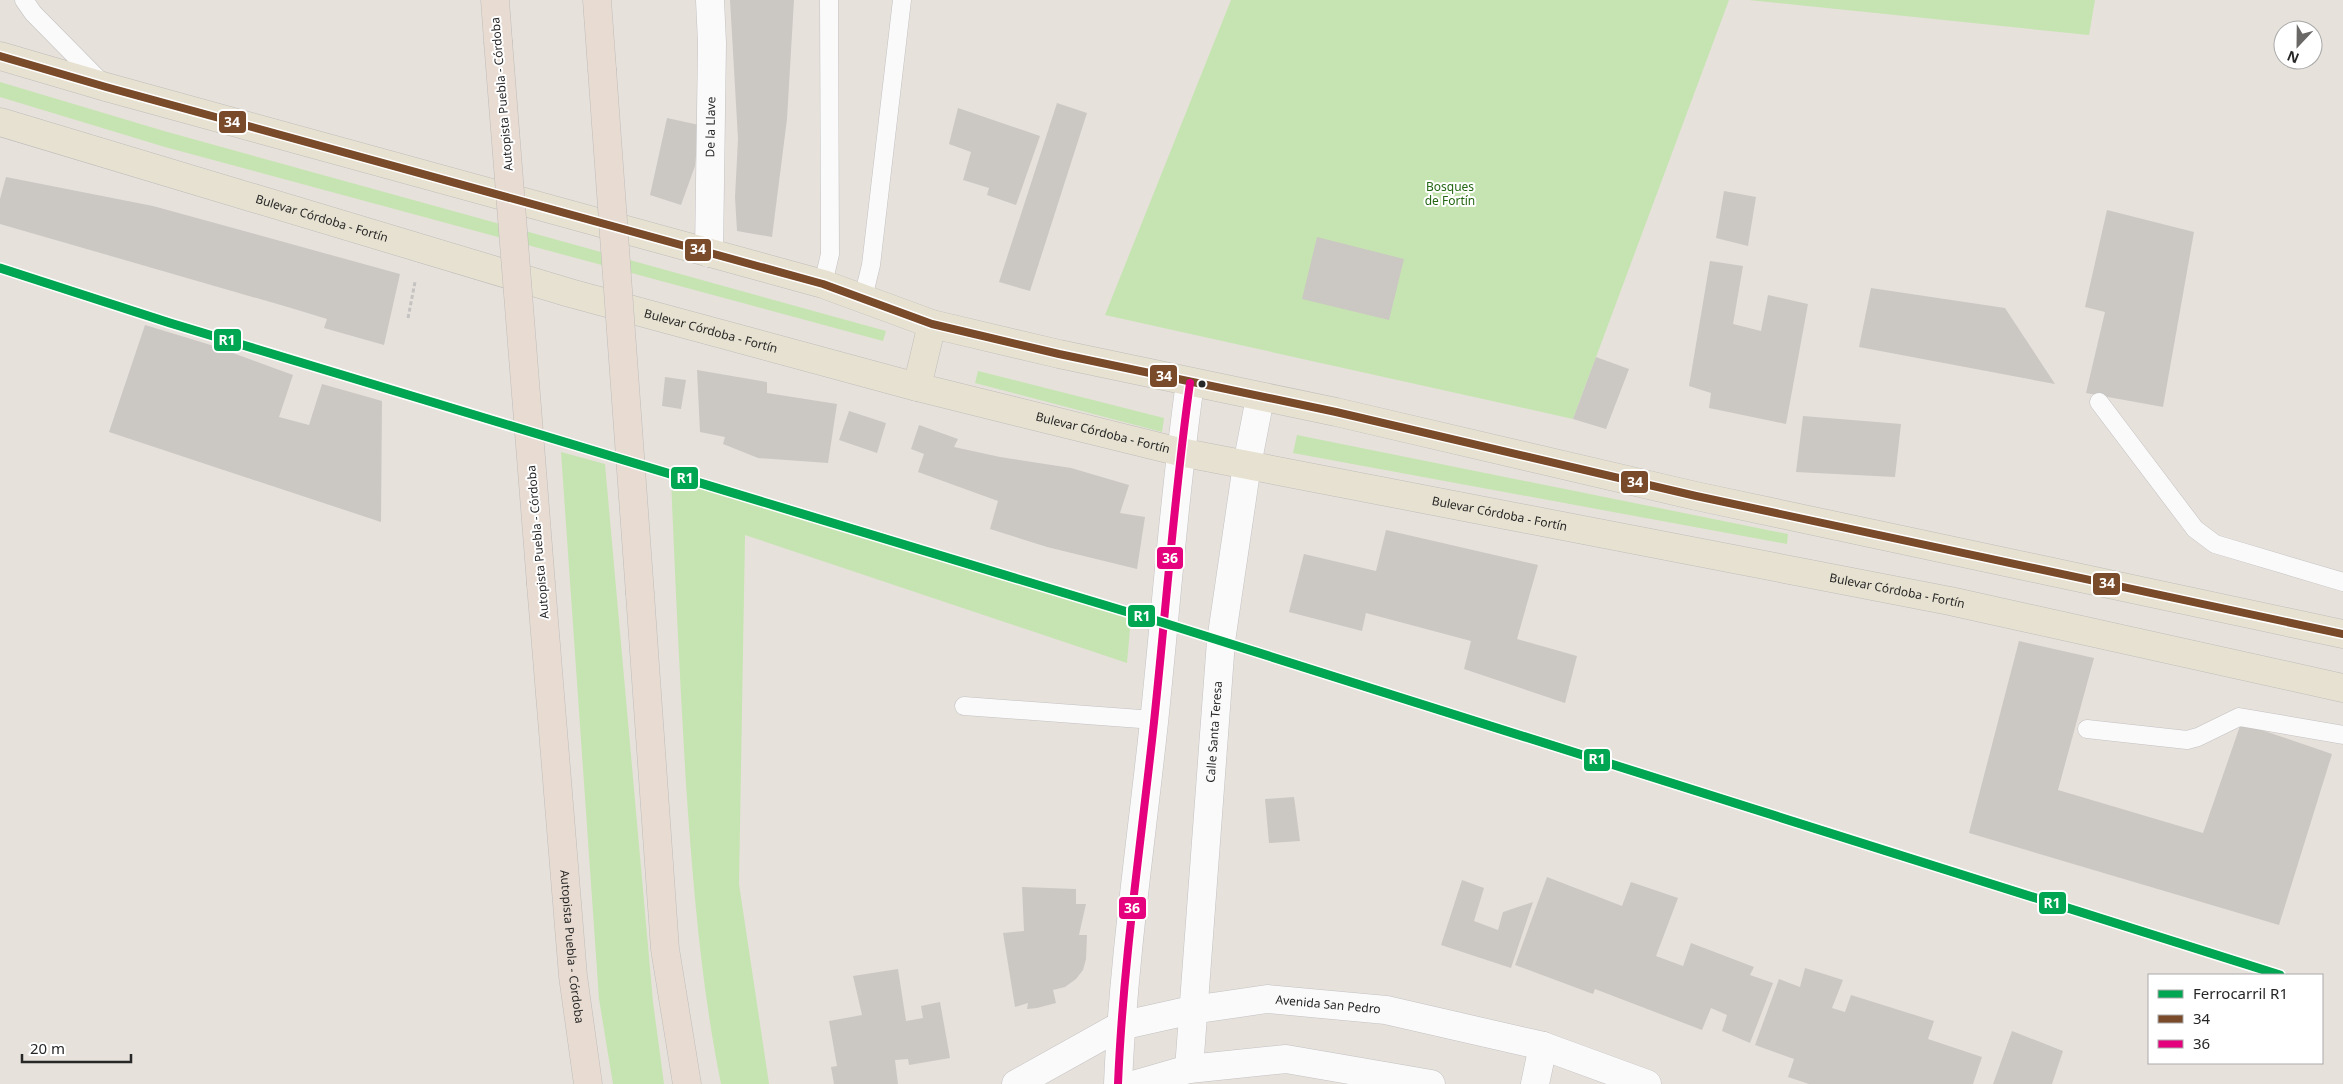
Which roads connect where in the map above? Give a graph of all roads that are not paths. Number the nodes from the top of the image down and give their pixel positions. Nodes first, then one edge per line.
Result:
1 (24, 0) edge
2 (495, 0) edge
3 (597, 0) edge
4 (710, 0) edge
5 (829, 0) edge
6 (902, 0) edge
7 (0, 56) edge
8 (106, 87) junction
9 (0, 122) edge
10 (709, 253) junction
11 (823, 284) junction
12 (863, 298) junction
13 (932, 324) junction
14 (1190, 383) junction
15 (917, 387) junction
16 (1260, 398) junction
17 (2100, 402) dead end
18 (1180, 452) junction
19 (1247, 465) junction
20 (2343, 582) edge
21 (2343, 634) edge
22 (2343, 688) edge
23 (964, 706) dead end
24 (1154, 720) junction
25 (2087, 729) dead end
26 (2343, 735) edge
27 (1192, 1010) junction
28 (1120, 1026) junction
29 (1543, 1046) junction
30 (1188, 1069) junction
31 (588, 1084) edge
32 (687, 1084) edge
33 (1016, 1084) edge
34 (1118, 1084) edge
35 (1137, 1084) edge
36 (1431, 1084) edge
37 (1535, 1084) edge
38 (1647, 1084) edge

1 - 8 lane
2 - 31 highway, Autopista Puebla - Córdoba, bridge
3 - 32 highway, bridge
4 - 10 street, De la Llave
5 - 11 lane
6 - 12 lane
7 - 8 main road
8 - 10 main road
9 - 15 main road, Bulevar Córdoba - Fortín
10 - 11 main road
11 - 12 main road
12 - 13 main road
13 - 14 main road
13 - 15 main road
14 - 16 main road
14 - 18 street
15 - 18 main road, Bulevar Córdoba - Fortín
16 - 19 street, Calle Santa Teresa
16 - 21 main road
17 - 20 lane
18 - 19 main road, Bulevar Córdoba - Fortín
18 - 24 street
19 - 22 main road, Bulevar Córdoba - Fortín
19 - 27 street, Calle Santa Teresa
23 - 24 lane
24 - 28 street
25 - 26 lane
27 - 28 street, Avenida San Pedro
27 - 29 street, Avenida San Pedro
27 - 30 street, Calle Santa Teresa
28 - 33 street, Avenida San Pedro
28 - 34 street
29 - 37 street
29 - 38 street, Avenida San Pedro
30 - 35 street
30 - 36 street

